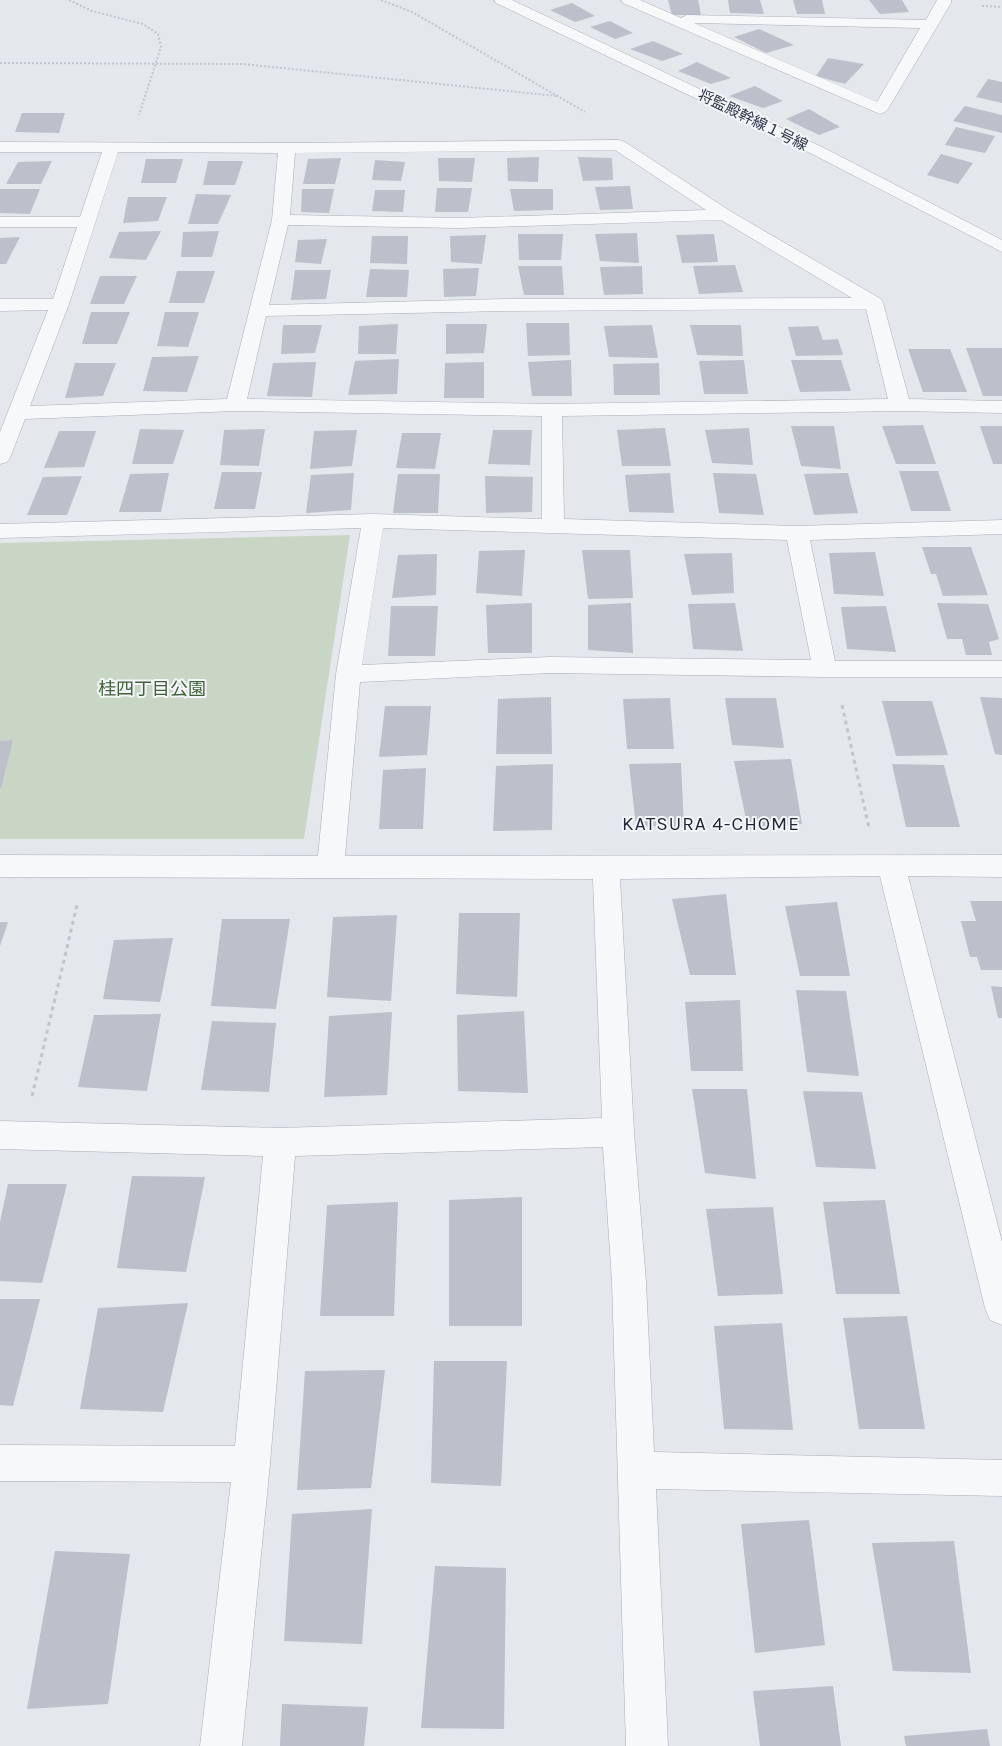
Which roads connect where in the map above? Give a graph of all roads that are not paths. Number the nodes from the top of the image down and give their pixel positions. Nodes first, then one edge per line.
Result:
1 (501, 0) edge
2 (628, 0) edge
3 (944, 0) edge
4 (532, 2) dead end
5 (516, 7) junction
6 (673, 19) junction
7 (930, 24) junction
8 (0, 146) edge
9 (121, 146) junction
10 (288, 148) junction
11 (724, 215) junction
12 (281, 220) junction
13 (0, 222) edge
14 (86, 222) junction
15 (1002, 246) edge
16 (874, 303) junction
17 (60, 304) junction
18 (0, 305) edge
19 (258, 311) junction
20 (236, 405) junction
21 (900, 405) junction
22 (1002, 407) edge
23 (552, 410) junction
24 (16, 413) junction
25 (0, 458) edge
26 (373, 521) junction
27 (553, 524) junction
28 (1002, 527) edge
29 (0, 530) edge
30 (797, 532) junction
31 (825, 669) junction
32 (1002, 669) edge
33 (348, 674) junction
34 (891, 865) junction
35 (0, 866) edge
36 (331, 866) junction
37 (1002, 866) edge
38 (606, 868) junction
39 (618, 1132) junction
40 (11, 1135) edge
41 (280, 1142) junction
42 (1002, 1308) edge
43 (0, 1463) edge
44 (252, 1464) junction
45 (636, 1470) junction
46 (1002, 1478) edge
47 (221, 1746) edge
48 (647, 1746) edge

1 - 5 street, 将監殿幹線１号線
2 - 6 street
3 - 7 street
4 - 5 street
5 - 15 street, 将監殿幹線１号線
6 - 7 street
6 - 7 street
8 - 9 street
9 - 10 street
9 - 14 street
10 - 11 street
10 - 12 street
11 - 12 street
11 - 16 street
12 - 19 street
13 - 14 street
14 - 17 street
16 - 19 street
16 - 21 street
17 - 18 street
17 - 24 street
19 - 20 street
20 - 23 street
20 - 24 street
21 - 22 street
21 - 23 street
23 - 27 street
24 - 25 street
26 - 27 street
26 - 29 street
26 - 33 street
27 - 30 street
28 - 30 street
30 - 31 street
31 - 32 street
31 - 33 street
33 - 36 street
34 - 37 street
34 - 38 street
34 - 42 street
35 - 36 street
36 - 38 street
38 - 39 street
39 - 41 street
39 - 45 street
40 - 41 street
41 - 44 street
43 - 44 street
44 - 47 street
45 - 46 street
45 - 48 street

